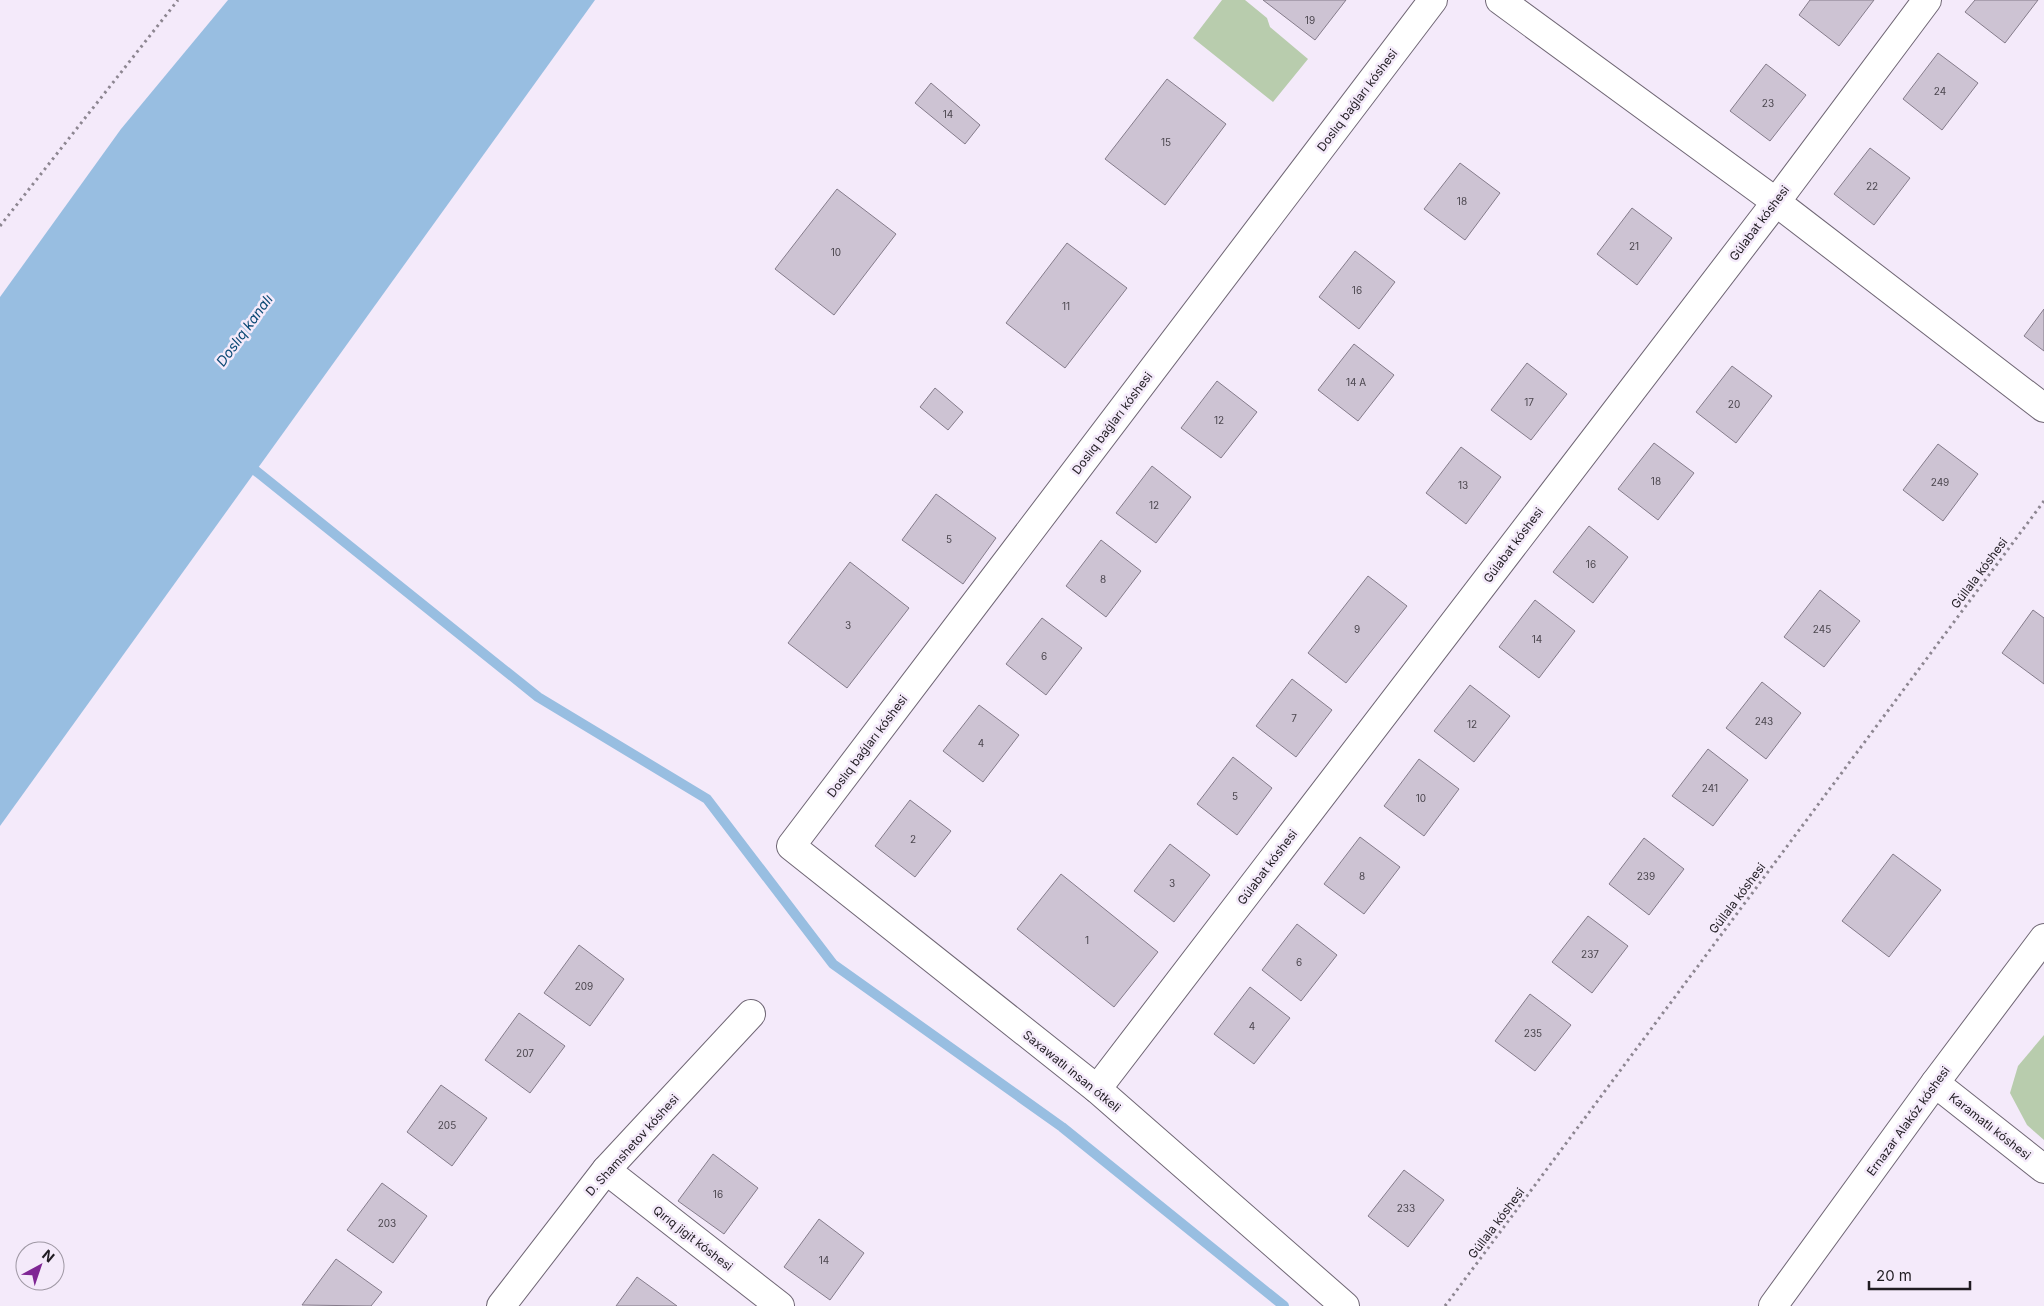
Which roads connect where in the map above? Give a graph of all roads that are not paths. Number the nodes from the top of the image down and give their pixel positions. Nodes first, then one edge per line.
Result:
1 (1433, 0) edge
2 (1500, 0) edge
3 (1927, 0) edge
4 (1776, 202) junction
5 (2044, 408) edge
6 (791, 846) joint
7 (2044, 938) edge
8 (751, 1014) dead end
9 (1935, 1083) junction
10 (1097, 1089) junction
11 (2044, 1169) edge
12 (606, 1170) junction
13 (502, 1306) edge
14 (780, 1306) edge
15 (1345, 1306) edge
16 (1773, 1306) edge

1 - 6 street, Doslıq baǵları kóshesi
2 - 4 street
3 - 4 street, Gúlabat kóshesi
4 - 5 street
4 - 10 street, Gúlabat kóshesi
6 - 10 street, Saxawatlı insan ótkeli
7 - 9 street, Ernazar Alakóz kóshesi
8 - 12 street, D. Shamshetov kóshesi
9 - 11 street, Karamatlı kóshesi
9 - 16 street, Ernazar Alakóz kóshesi
10 - 15 street, Saxawatlı insan ótkeli
12 - 13 street, D. Shamshetov kóshesi
12 - 14 street, Qırıq jigit kóshesi

